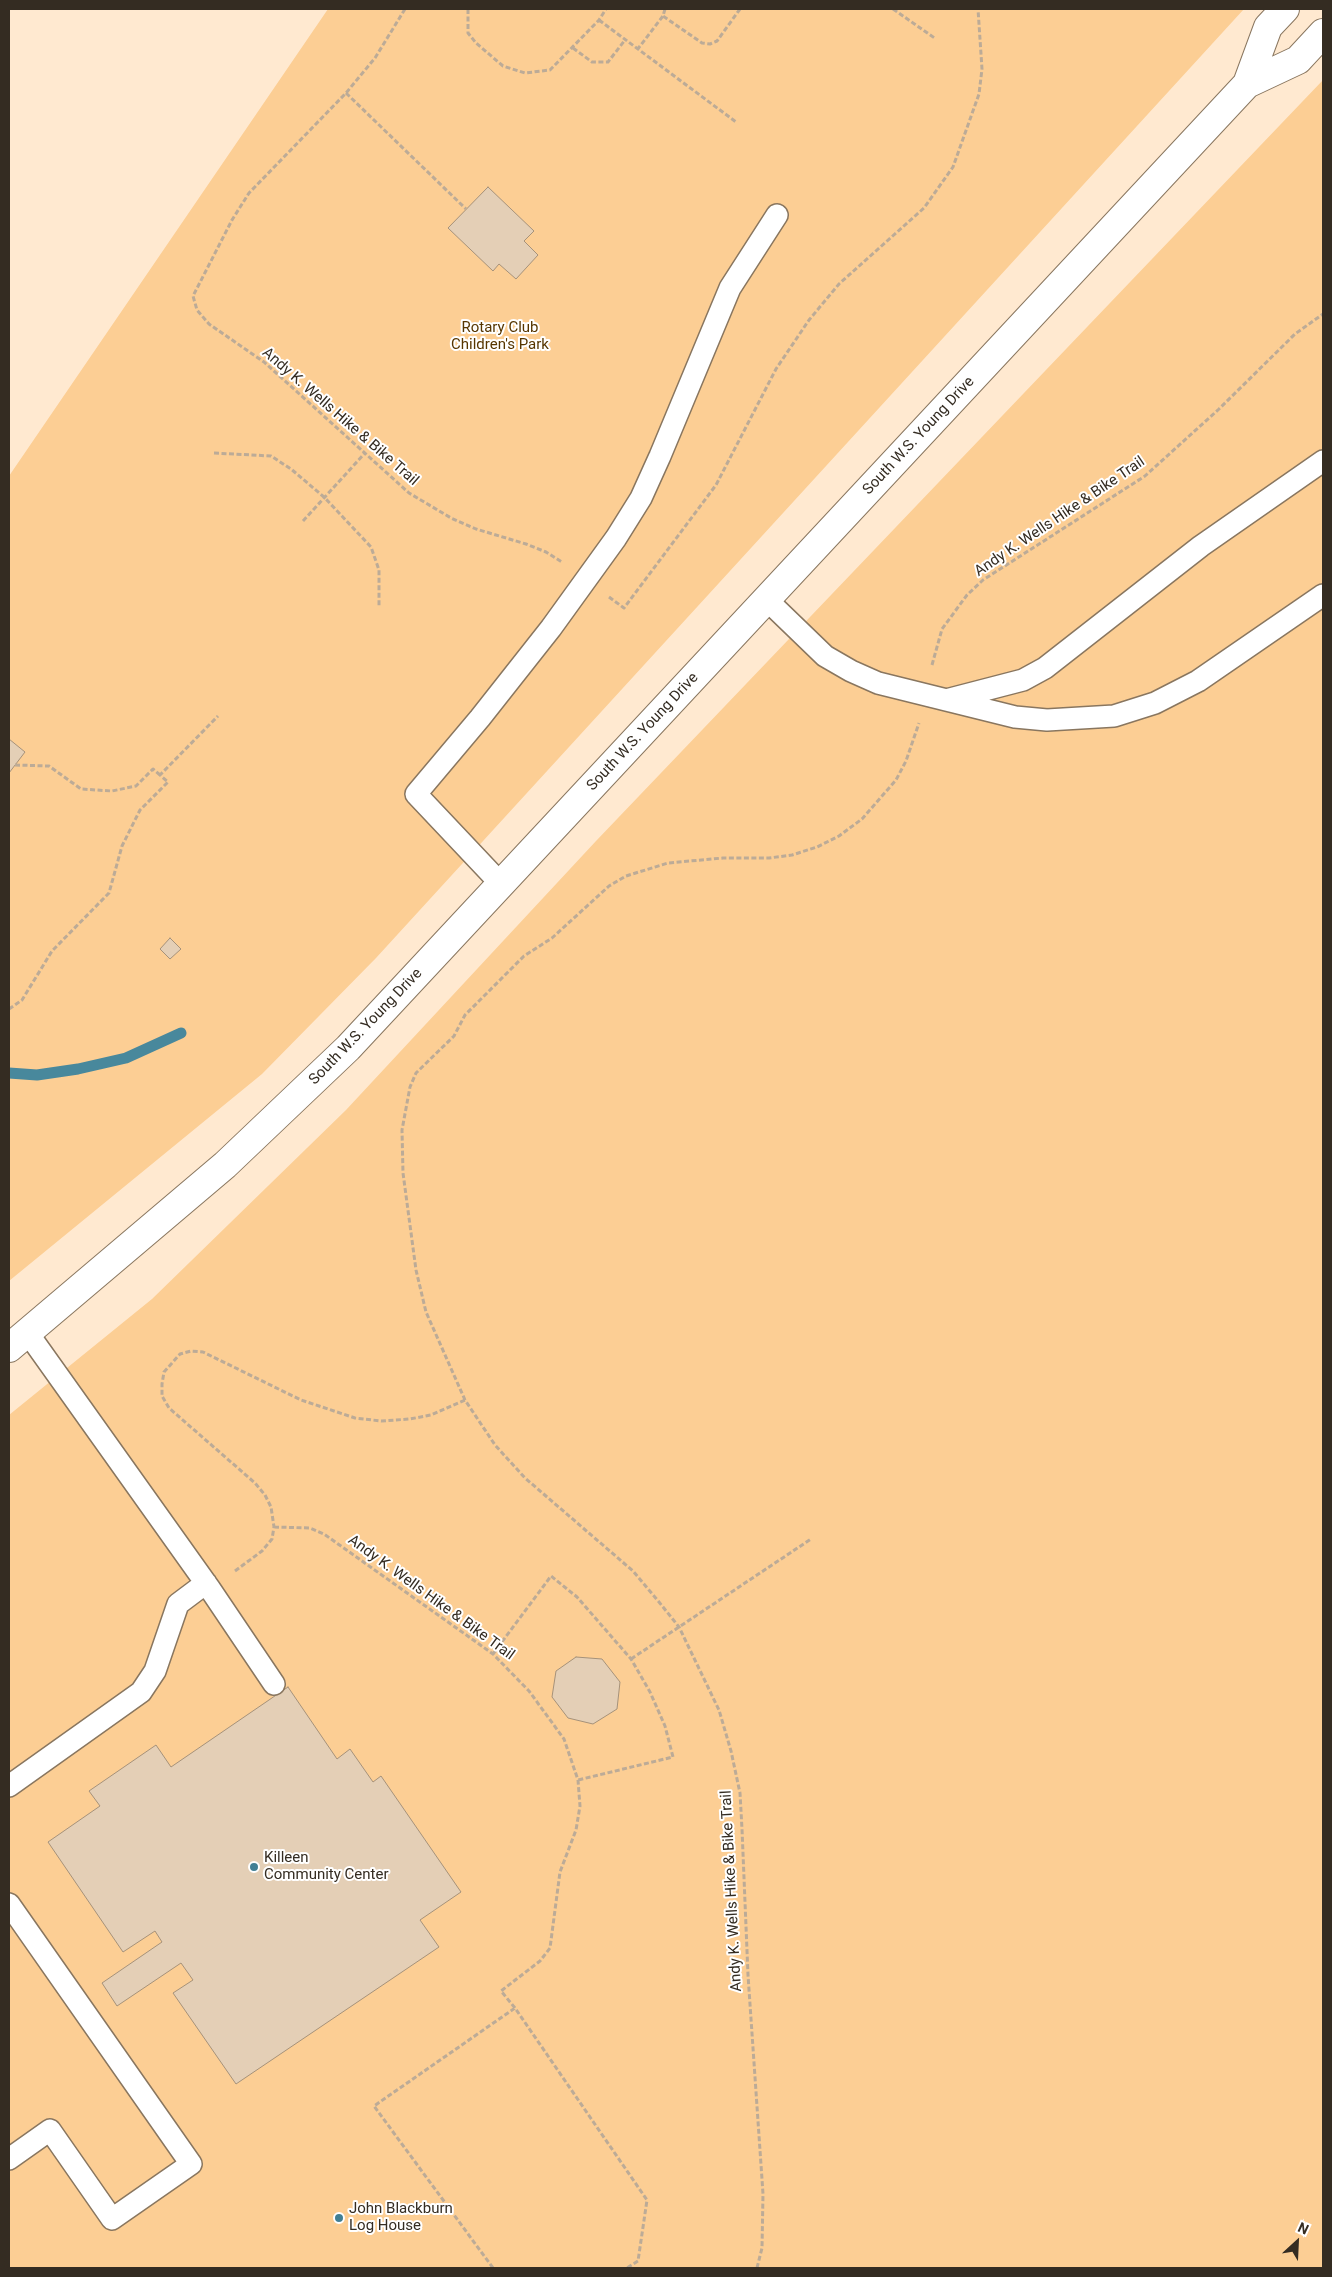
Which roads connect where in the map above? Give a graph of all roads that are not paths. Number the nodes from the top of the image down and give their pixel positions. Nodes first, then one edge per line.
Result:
1 (1276, 18) edge
2 (1323, 33) edge
3 (1247, 84) junction
4 (777, 216) dead end
5 (1323, 461) edge
6 (1323, 595) edge
7 (767, 600) junction
8 (943, 701) junction
9 (501, 884) junction
10 (18, 1340) edge
11 (208, 1586) junction
12 (274, 1684) dead end
13 (9, 1786) edge
14 (9, 1904) edge
15 (9, 2159) edge

1 - 3 main road, South W.S. Young Drive
2 - 3 main road, South W.S. Young Drive
3 - 7 main road, South W.S. Young Drive
4 - 9 lane
5 - 8 lane
6 - 8 lane
7 - 8 lane
7 - 9 main road, South W.S. Young Drive
9 - 10 main road, South W.S. Young Drive
10 - 11 lane
11 - 12 lane
11 - 13 lane
14 - 15 lane

